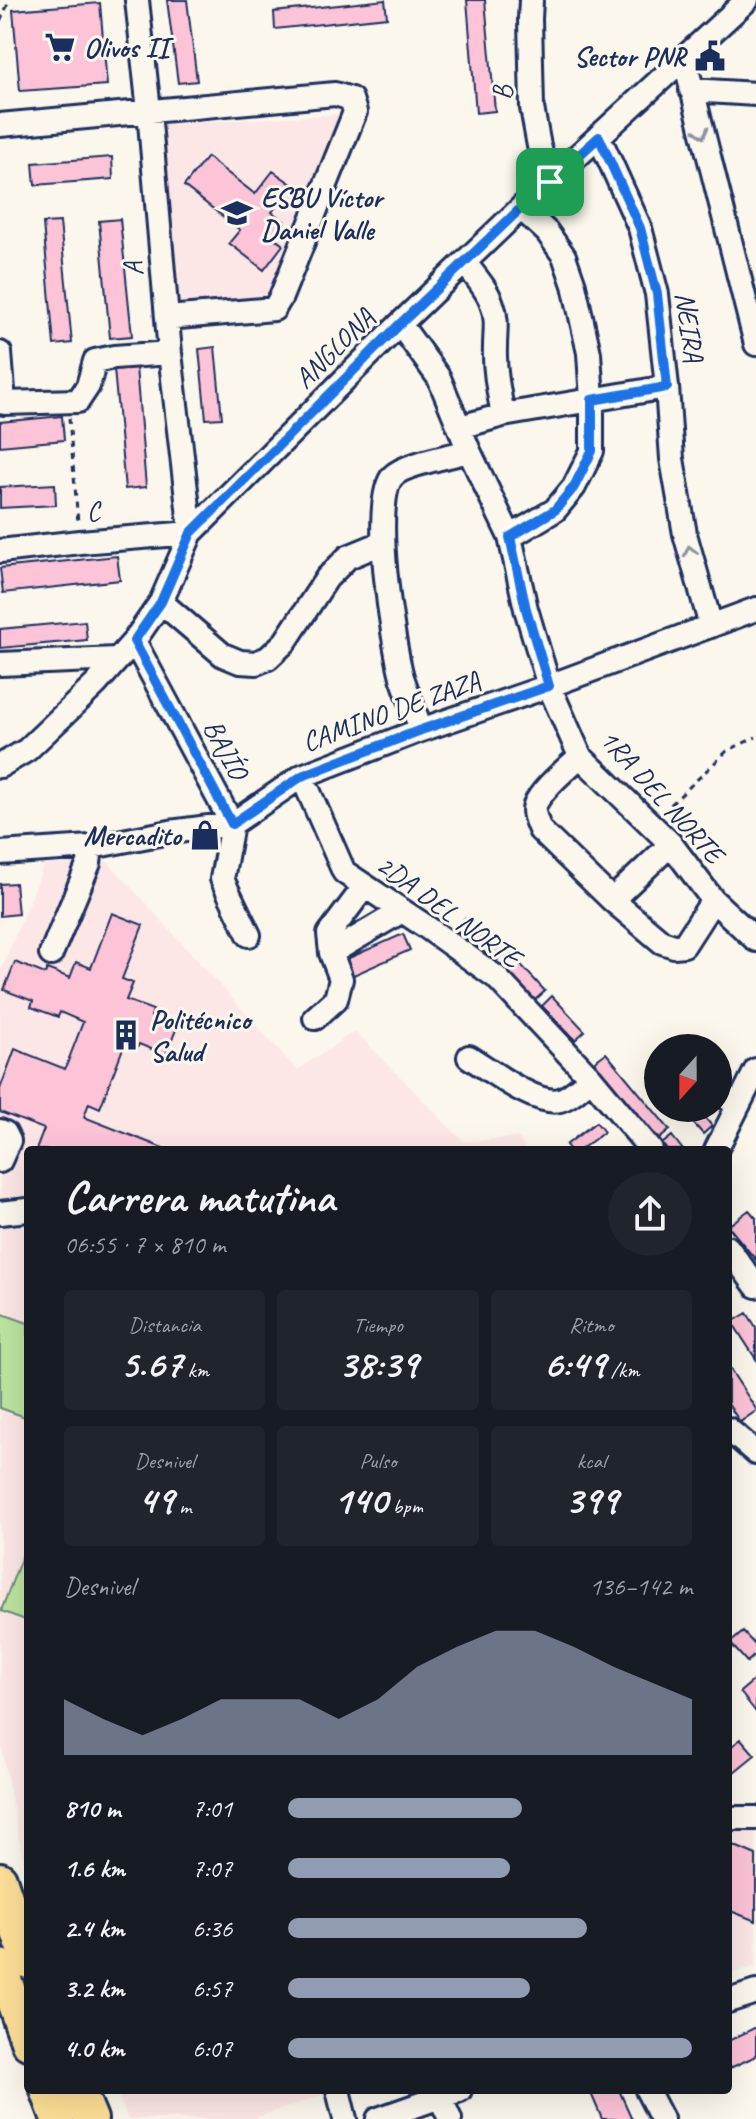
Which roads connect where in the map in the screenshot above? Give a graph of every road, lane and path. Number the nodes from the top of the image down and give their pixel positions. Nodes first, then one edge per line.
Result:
1 (10, 0) edge
2 (137, 0) edge
3 (531, 0) edge
4 (747, 0) edge
5 (0, 21) edge
6 (684, 57) junction
7 (691, 90) junction
8 (756, 94) edge
9 (149, 111) junction
10 (0, 125) edge
11 (599, 137) junction
12 (550, 182) junction
13 (521, 208) junction
14 (465, 263) junction
15 (167, 318) junction
16 (400, 324) junction
17 (756, 344) edge
18 (0, 353) edge
19 (170, 353) junction
20 (667, 387) junction
21 (592, 400) junction
22 (68, 401) junction
23 (503, 415) junction
24 (460, 427) junction
25 (469, 451) junction
26 (191, 533) junction
27 (510, 537) junction
28 (80, 542) junction
29 (382, 543) junction
30 (0, 551) edge
31 (161, 602) junction
32 (756, 609) edge
33 (711, 626) junction
34 (134, 641) junction
35 (117, 659) junction
36 (0, 664) edge
37 (549, 686) junction
38 (421, 730) junction
39 (756, 737) edge
40 (580, 756) junction
41 (0, 766) edge
42 (302, 776) junction
43 (232, 824) junction
44 (651, 824) junction
45 (671, 844) junction
46 (91, 847) junction
47 (0, 853) edge
48 (365, 886) junction
49 (612, 900) junction
50 (713, 900) junction
51 (402, 911) junction
52 (249, 935) dead end
53 (756, 940) edge
54 (331, 953) junction
55 (51, 954) dead end
56 (315, 1018) dead end
57 (469, 1057) dead end
58 (756, 1070) edge
59 (591, 1078) junction
60 (746, 1102) edge
61 (0, 1131) edge
62 (648, 1146) edge
63 (718, 1146) edge
64 (0, 1161) edge
65 (24, 1210) edge
66 (0, 1213) edge
67 (732, 1253) edge
68 (756, 1286) edge
69 (732, 1818) edge
70 (756, 1818) edge
71 (0, 1879) edge
72 (24, 1950) edge
73 (0, 1966) edge
74 (756, 1992) edge
75 (732, 2000) edge
76 (24, 2033) edge
77 (49, 2094) edge
78 (81, 2094) edge
79 (339, 2094) edge
80 (447, 2094) edge
81 (450, 2094) edge
82 (649, 2094) edge
83 (58, 2119) edge
84 (91, 2119) edge
85 (345, 2119) edge
86 (378, 2119) edge
87 (450, 2119) edge
88 (662, 2119) edge

1 - 5 path
2 - 9 street, A
3 - 12 street, B
4 - 6 street, ANGLONA
6 - 7 street
6 - 11 street, ANGLONA
7 - 8 street
7 -> 17 street
9 - 10 street
9 - 15 street, A
9 - 15 street
11 - 12 street, ANGLONA
11 - 20 street, NEIRA
12 - 13 street, ANGLONA
13 - 14 street, ANGLONA
13 - 21 street
14 - 16 street, ANGLONA
14 - 23 street
15 - 19 street, A
16 - 24 street, 1RA DEL NORTE
16 - 26 street, ANGLONA
18 - 22 street
19 - 22 street
19 - 26 street, A
20 - 21 street
33 -> 20 street, NEIRA
21 - 23 street
21 - 27 street
22 - 28 path
23 - 24 street
24 - 25 street, 1RA DEL NORTE
25 - 27 street, 1RA DEL NORTE
25 - 29 street
26 - 28 street, C
26 - 31 street, ANGLONA
27 - 37 street, 1RA DEL NORTE
28 - 30 street, C
29 - 31 street
29 - 38 street
31 - 34 street, ANGLONA
32 - 33 street, CAMINO DE ZAZA
33 - 37 street, CAMINO DE ZAZA
34 - 35 street, ANGLONA
34 - 43 street, BAJÍO
35 - 36 street
35 - 41 street, ANGLONA
37 - 38 street, CAMINO DE ZAZA
37 - 40 street, 1RA DEL NORTE
38 - 42 street, CAMINO DE ZAZA
39 - 44 path
40 - 44 street, 1RA DEL NORTE
40 - 49 street
42 - 43 street, CAMINO DE ZAZA
42 - 48 street, 2DA DEL NORTE
43 - 46 street, CAMINO DE ZAZA
43 - 52 street, BAJÍO
44 - 45 street, 1RA DEL NORTE
45 - 49 street
45 - 50 street, 1RA DEL NORTE
46 - 47 street, CAMINO DE ZAZA
46 - 55 street
48 - 51 street, 2DA DEL NORTE
48 - 54 street
49 - 50 street
50 - 53 street, 1RA DEL NORTE
51 - 54 street
51 - 59 street, 2DA DEL NORTE
54 - 56 street
57 - 59 street
58 - 60 street
59 - 62 street, 2DA DEL NORTE
60 - 63 street
61 - 64 street
65 - 66 street
67 - 68 street
69 - 70 street
71 - 72 highway
73 - 76 highway
74 - 75 street
77 - 83 highway
78 - 84 highway
79 - 85 street
80 - 86 street
81 - 87 street
82 - 88 street

